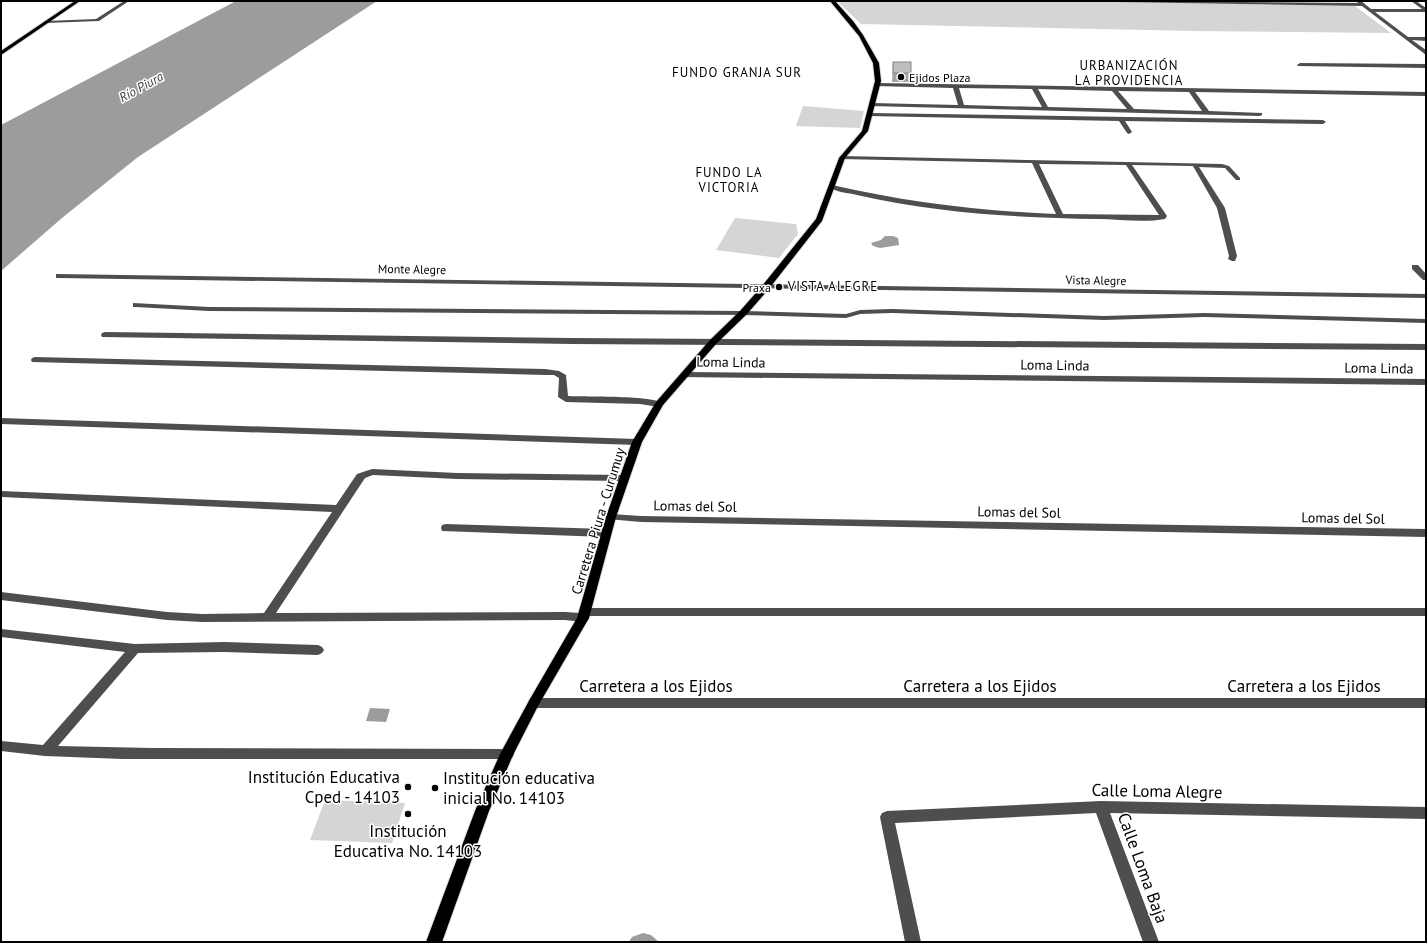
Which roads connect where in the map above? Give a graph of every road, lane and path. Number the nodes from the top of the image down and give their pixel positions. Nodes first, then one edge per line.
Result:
1 (78, 1) edge
2 (127, 1) edge
3 (832, 1) edge
4 (1118, 1) edge
5 (1358, 1) edge
6 (1368, 1) edge
7 (1413, 1) edge
8 (1198, 2) edge
9 (1363, 5) junction
10 (1370, 11) junction
11 (1382, 11) junction
12 (1426, 11) edge
13 (1389, 17) dead end
14 (46, 22) junction
15 (1412, 34) dead end
16 (1406, 38) junction
17 (1417, 38) junction
18 (1426, 38) edge
19 (1426, 45) edge
20 (1, 53) edge
21 (1426, 53) edge
22 (1300, 64) dead end
23 (1426, 66) edge
24 (877, 85) junction
25 (955, 86) junction
26 (1034, 88) junction
27 (1114, 89) junction
28 (1191, 90) junction
29 (1426, 94) edge
30 (872, 105) junction
31 (962, 107) junction
32 (1046, 109) junction
33 (1132, 111) junction
34 (1207, 113) junction
35 (1260, 114) dead end
36 (870, 115) junction
37 (1122, 120) junction
38 (1323, 122) dead end
39 (1129, 132) dead end
40 (842, 158) junction
41 (1035, 162) junction
42 (1128, 164) junction
43 (1195, 165) junction
44 (1238, 179) dead end
45 (832, 188) junction
46 (1061, 217) junction
47 (1232, 259) dead end
48 (1415, 267) dead end
49 (59, 276) dead end
50 (1426, 278) edge
51 (765, 288) junction
52 (1426, 296) edge
53 (136, 305) dead end
54 (743, 313) junction
55 (1426, 321) edge
56 (106, 335) dead end
57 (713, 342) junction
58 (1426, 347) edge
59 (34, 360) dead end
60 (684, 375) junction
61 (1426, 382) edge
62 (659, 404) junction
63 (1, 421) edge
64 (637, 442) junction
65 (624, 478) junction
66 (1, 494) edge
67 (339, 509) junction
68 (611, 517) junction
69 (446, 528) dead end
70 (606, 533) junction
71 (1426, 533) edge
72 (1, 596) edge
73 (1426, 612) edge
74 (584, 615) junction
75 (268, 616) junction
76 (1, 633) edge
77 (135, 649) junction
78 (318, 650) dead end
79 (534, 703) junction
80 (1426, 703) edge
81 (1, 746) edge
82 (46, 751) junction
83 (507, 754) junction
84 (1101, 807) junction
85 (1426, 813) edge
86 (434, 942) edge
87 (913, 942) edge
88 (1151, 942) edge

1 - 14 main road
2 - 14 street
3 - 24 main road, Carretera Piura - Curumuy
4 - 8 street
5 - 9 street
6 - 11 street
7 - 12 street
8 - 9 street
9 - 10 street
10 - 11 street
10 - 16 street
11 - 12 street
11 - 13 street
14 - 20 main road
15 - 17 street
16 - 17 street
16 - 21 street
17 - 18 street
17 - 19 street
22 - 23 street
24 - 25 street
24 - 30 main road, Carretera Piura - Curumuy
25 - 26 street
25 - 31 street
26 - 27 street
26 - 32 street
27 - 28 street
27 - 33 street
28 - 29 street
28 - 34 street
30 - 31 street
30 - 36 main road, Carretera Piura - Curumuy
31 - 32 street
32 - 33 street
33 - 34 street
34 - 35 street
36 - 37 street
36 - 40 main road, Carretera Piura - Curumuy
37 - 38 street
37 - 39 street
40 - 41 street
40 - 45 main road, Carretera Piura - Curumuy
41 - 42 street
41 - 46 street
42 - 43 street
42 - 46 street
43 - 44 street
43 - 47 street
45 - 46 street
45 - 51 main road, Carretera Piura - Curumuy
48 - 50 street
49 - 51 street, Monte Alegre
51 - 52 street, Vista Alegre
51 - 54 main road, Carretera Piura - Curumuy
53 - 54 street
54 - 55 street
54 - 57 main road, Carretera Piura - Curumuy
56 - 57 street
57 - 58 street
57 - 60 main road, Carretera Piura - Curumuy
59 - 62 street
60 - 61 street, Loma Linda
60 - 62 main road, Carretera Piura - Curumuy
62 - 64 main road, Carretera Piura - Curumuy
63 - 64 street
64 - 65 main road, Carretera Piura - Curumuy
65 - 67 street
65 - 68 main road, Carretera Piura - Curumuy
66 - 67 street
67 - 75 street
68 - 70 main road, Carretera Piura - Curumuy
68 - 71 street, Lomas del Sol
69 - 70 street
70 - 74 main road, Carretera Piura - Curumuy
72 - 75 street
73 - 74 street
74 - 75 street
74 - 79 main road, Carretera Piura - Curumuy
76 - 77 street
77 - 78 street
77 - 82 street
79 - 80 street, Carretera a los Ejidos
79 - 83 main road, Carretera Piura - Curumuy
81 - 82 street
82 - 83 street
83 - 86 main road, Carretera Piura - Curumuy
84 - 85 street, Calle Loma Alegre
84 - 87 street, Calle Loma Alegre
84 - 88 street, Calle Loma Baja

